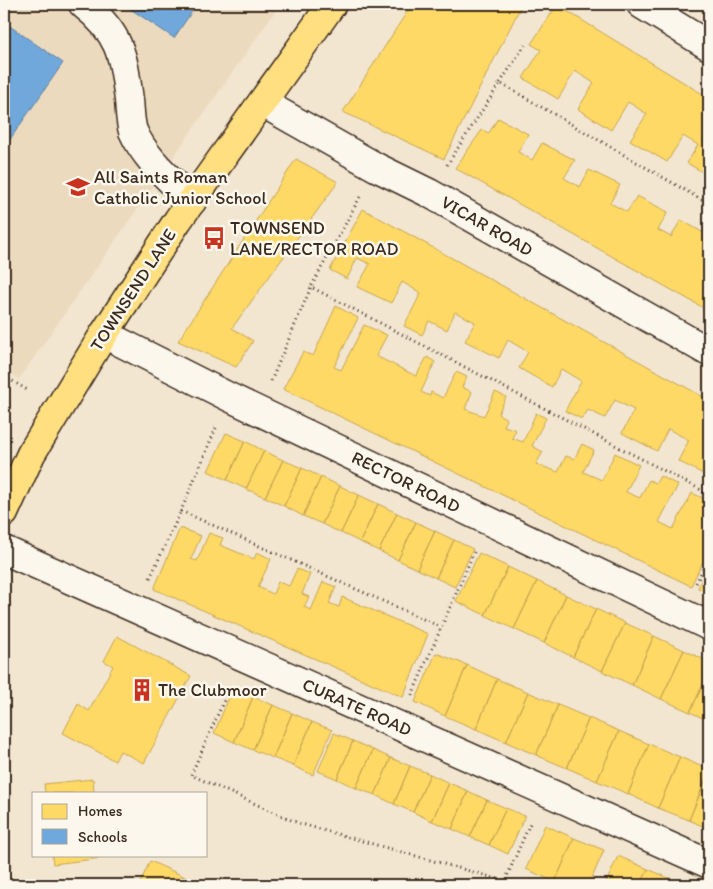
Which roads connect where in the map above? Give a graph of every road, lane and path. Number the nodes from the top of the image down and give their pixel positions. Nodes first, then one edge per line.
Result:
1 (83, 4) edge
2 (332, 4) edge
3 (641, 4) edge
4 (525, 44) dead end
5 (709, 46) edge
6 (500, 83) junction
7 (263, 103) junction
8 (376, 168) junction
9 (429, 193) junction
10 (192, 201) junction
11 (709, 204) edge
12 (311, 287) junction
13 (104, 334) junction
14 (709, 352) edge
15 (229, 398) junction
16 (258, 411) junction
17 (709, 494) edge
18 (182, 511) junction
19 (4, 513) edge
20 (487, 521) junction
21 (4, 550) edge
22 (135, 608) junction
23 (709, 626) edge
24 (442, 627) junction
25 (243, 656) junction
26 (398, 725) junction
27 (544, 790) junction
28 (709, 864) edge

1 - 10 street
2 - 7 main road, TOWNSEND LANE
3 - 5 street
4 - 6 path
6 - 9 path
6 - 11 path
7 - 8 street, VICAR ROAD
7 - 10 main road, TOWNSEND LANE
8 - 9 street, VICAR ROAD
8 - 12 path
9 - 14 street, VICAR ROAD
10 - 13 main road, TOWNSEND LANE
12 - 16 path
12 - 17 path
13 - 15 street, RECTOR ROAD
13 - 19 main road, TOWNSEND LANE
15 - 16 street, RECTOR ROAD
15 - 18 path
16 - 20 street, RECTOR ROAD
18 - 22 path
18 - 24 path
20 - 23 street, RECTOR ROAD
20 - 24 path
21 - 22 street, CURATE ROAD
22 - 25 street, CURATE ROAD
24 - 26 path
25 - 26 street, CURATE ROAD
25 - 27 path
26 - 27 street, CURATE ROAD
27 - 28 street, CURATE ROAD

